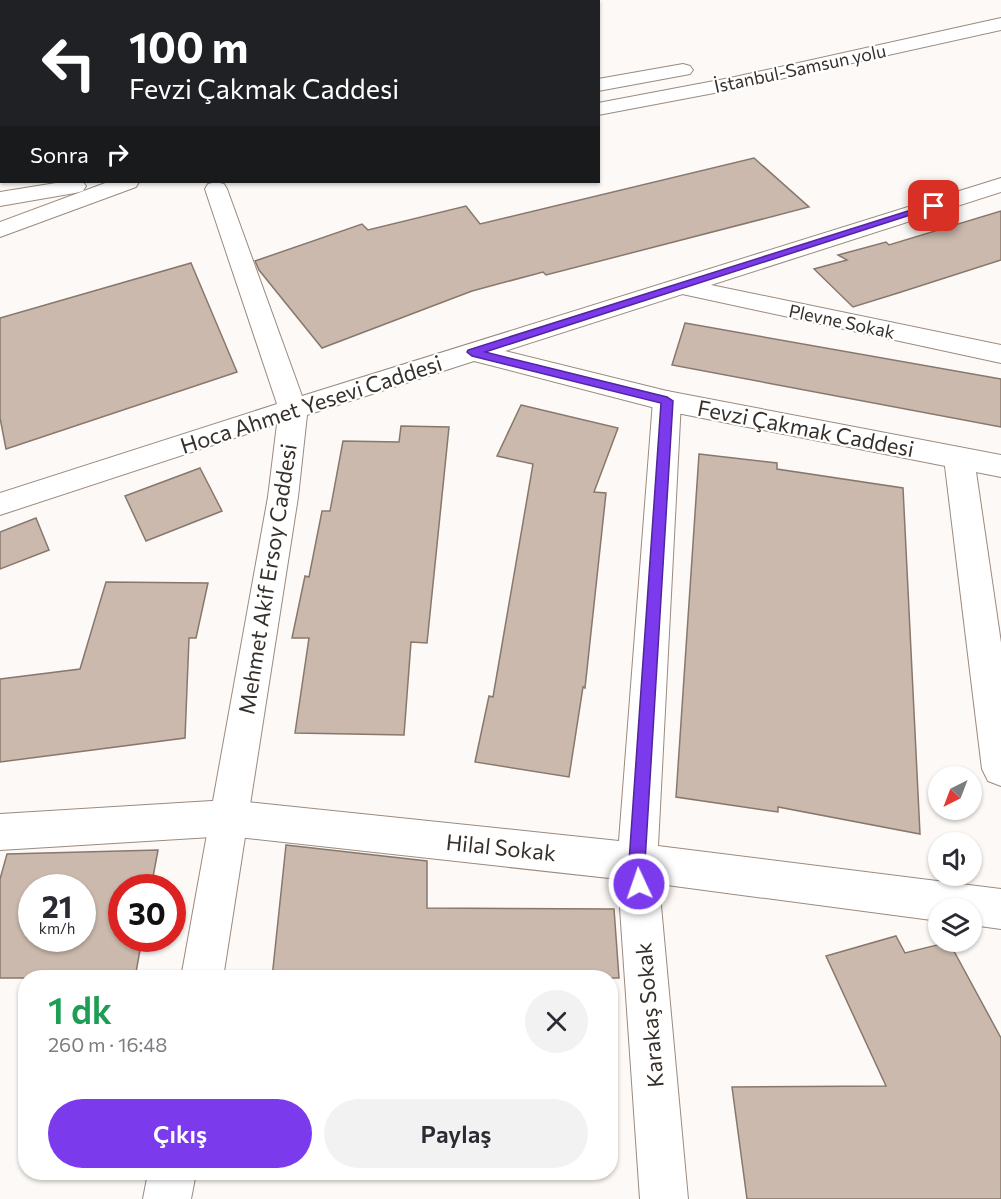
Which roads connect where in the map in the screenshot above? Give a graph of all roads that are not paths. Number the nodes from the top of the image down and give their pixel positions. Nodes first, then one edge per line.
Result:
1 (1001, 24) edge
2 (699, 67) dead end
3 (600, 85) edge
4 (600, 109) edge
5 (97, 183) edge
6 (125, 183) edge
7 (1001, 185) edge
8 (216, 189) dead end
9 (0, 199) edge
10 (0, 230) edge
11 (682, 286) junction
12 (472, 352) junction
13 (1001, 354) edge
14 (667, 401) junction
15 (293, 409) junction
16 (959, 458) junction
17 (1001, 466) edge
18 (0, 504) edge
19 (1001, 769) edge
20 (228, 818) junction
21 (0, 832) edge
22 (637, 862) junction
23 (1001, 909) edge
24 (203, 970) edge
25 (171, 1180) edge
26 (167, 1199) edge
27 (664, 1199) edge

1 - 4 main road, İstanbul-Samsun yolu
2 - 3 main road, İstanbul-Samsun yolu
5 - 9 main road
6 - 10 main road
7 - 11 main road, Hoca Ahmet Yesevi Caddesi
8 - 15 main road, Mehmet Akif Ersoy Caddesi
11 - 12 main road, Hoca Ahmet Yesevi Caddesi
11 - 13 main road, Plevne Sokak
12 - 14 main road, Fevzi Çakmak Caddesi
12 - 15 main road, Hoca Ahmet Yesevi Caddesi
14 - 16 main road, Fevzi Çakmak Caddesi
14 - 22 main road, Karakaş Sokak
15 - 18 main road, Hoca Ahmet Yesevi Caddesi
15 - 20 main road, Mehmet Akif Ersoy Caddesi
16 - 17 main road, Fevzi Çakmak Caddesi
16 - 19 main road
20 - 21 main road, Hilal Sokak
20 - 22 main road, Hilal Sokak
20 - 24 main road, Mehmet Akif Ersoy Caddesi
22 - 23 main road, Hilal Sokak
22 - 27 main road, Karakaş Sokak
25 - 26 main road

